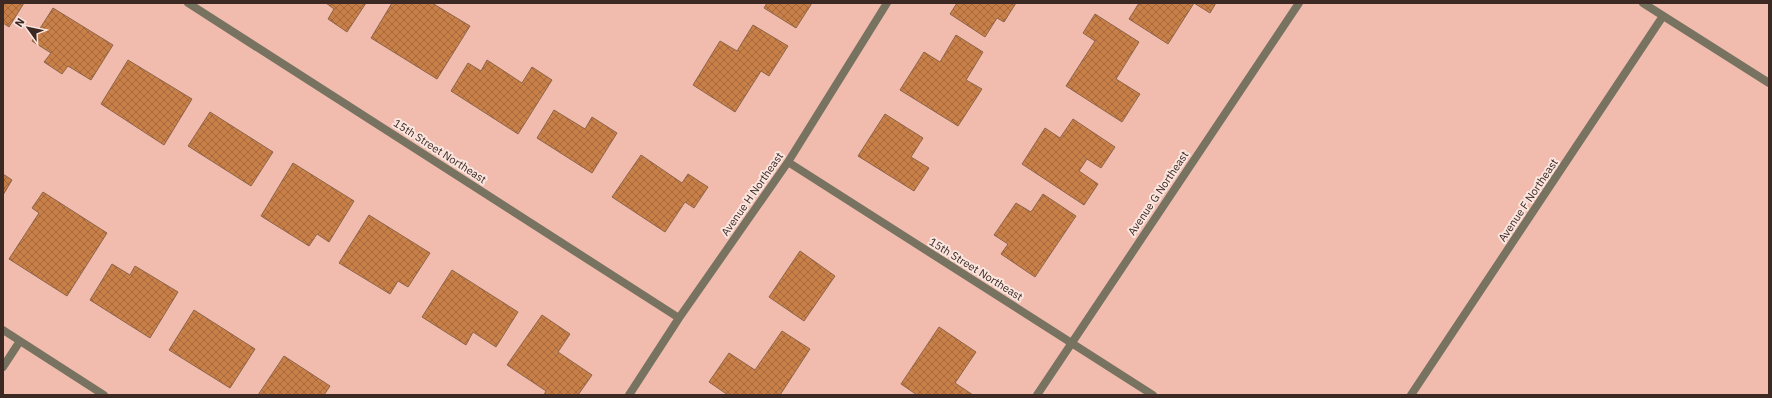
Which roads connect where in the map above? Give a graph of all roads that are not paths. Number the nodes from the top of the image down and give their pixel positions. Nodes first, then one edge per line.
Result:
1 (188, 3) edge
2 (887, 3) edge
3 (1299, 3) edge
4 (1643, 3) edge
5 (1663, 16) junction
6 (1769, 83) edge
7 (788, 162) junction
8 (679, 318) junction
9 (3, 330) edge
10 (20, 341) junction
11 (1071, 342) junction
12 (3, 367) edge
13 (104, 395) edge
14 (629, 395) edge
15 (1036, 395) edge
16 (1153, 395) edge
17 (1411, 395) edge

1 - 8 street, 15th Street Northeast
2 - 7 street, Avenue H Northeast
3 - 11 street, Avenue G Northeast
4 - 5 street
5 - 6 street
5 - 17 street, Avenue F Northeast
7 - 8 street, Avenue H Northeast
7 - 11 street, 15th Street Northeast
8 - 14 street, Avenue H Northeast
9 - 10 street
10 - 12 street
10 - 13 street
11 - 15 street, Avenue G Northeast
11 - 16 street, 15th Street Northeast

